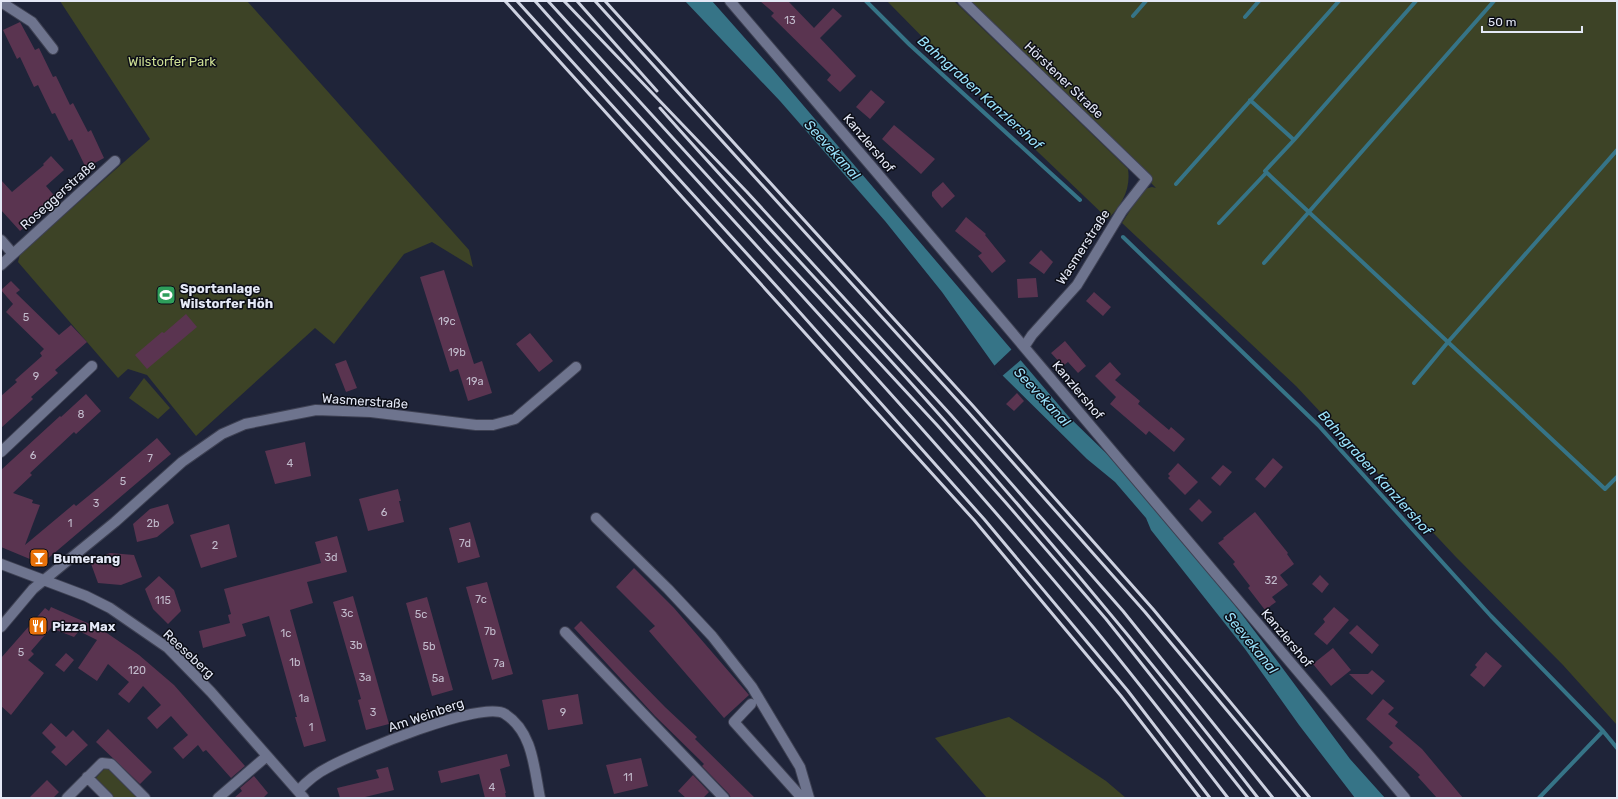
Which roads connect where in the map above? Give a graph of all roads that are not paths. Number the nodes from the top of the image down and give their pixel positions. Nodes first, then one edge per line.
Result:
1 (730, 1) edge
2 (963, 1) edge
3 (1, 2) edge
4 (53, 49) dead end
5 (115, 161) dead end
6 (1147, 179) joint
7 (1, 240) edge
8 (13, 254) junction
9 (1, 265) edge
10 (1024, 347) junction
11 (92, 366) dead end
12 (576, 367) dead end
13 (1, 452) edge
14 (596, 518) dead end
15 (1, 564) edge
16 (44, 580) junction
17 (1, 627) edge
18 (565, 632) dead end
19 (751, 704) dead end
20 (267, 756) junction
21 (87, 777) junction
22 (301, 794) edge
23 (68, 798) edge
24 (108, 798) edge
25 (145, 798) edge
26 (218, 798) edge
27 (540, 798) edge
28 (724, 798) edge
29 (802, 798) edge
30 (809, 798) edge
31 (1404, 798) edge

1 - 10 street, Kanzlershof
2 - 6 street, Hörstener Straße
3 - 4 street
5 - 8 street, Roseggerstraße
6 - 10 street, Wasmerstraße
7 - 8 street
8 - 9 street, Roseggerstraße
10 - 31 street, Kanzlershof
11 - 13 street
12 - 16 street, Wasmerstraße
14 - 30 street
15 - 16 street, Reeseberg
16 - 17 street, Wasmerstraße
16 - 20 street, Reeseberg
18 - 28 street
19 - 29 street
20 - 22 street, Reeseberg
20 - 26 street
21 - 23 street
21 - 24 street
21 - 25 street
22 - 27 street, Am Weinberg

